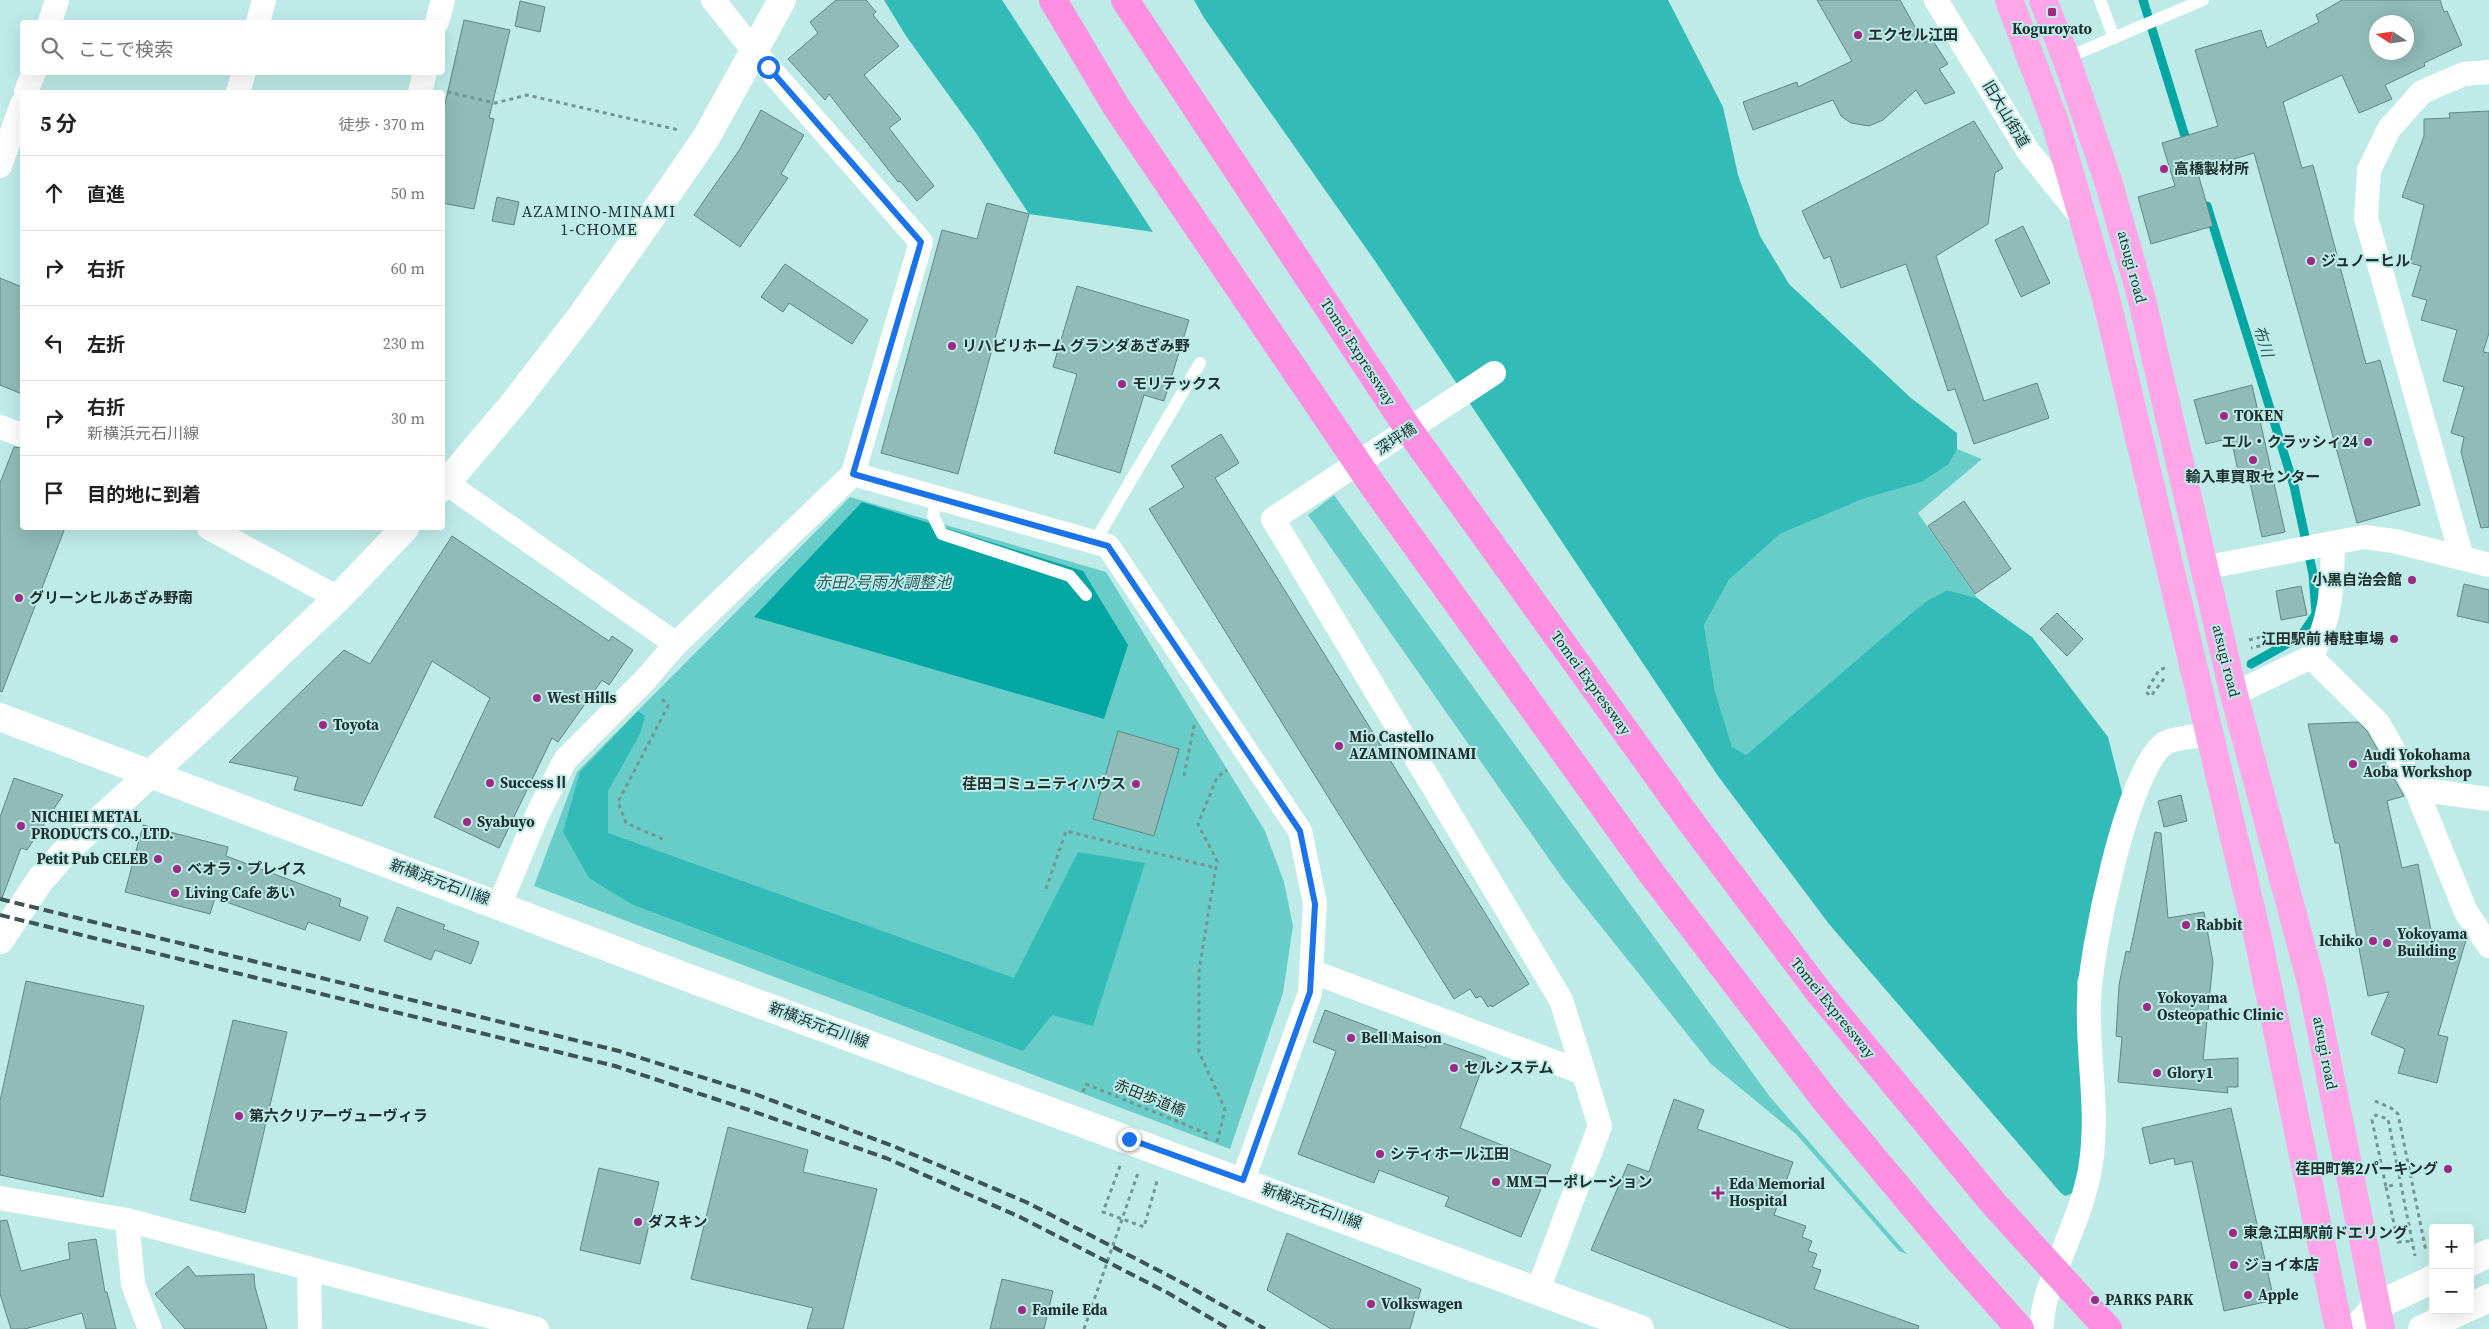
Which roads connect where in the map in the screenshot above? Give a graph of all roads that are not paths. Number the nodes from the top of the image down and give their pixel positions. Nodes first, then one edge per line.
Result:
1 (57, 0) edge
2 (264, 0) edge
3 (443, 0) edge
4 (713, 0) edge
5 (782, 0) edge
6 (1053, 0) edge
7 (1125, 0) edge
8 (1936, 0) edge
9 (2009, 0) edge
10 (2043, 0) edge
11 (2100, 0) edge
12 (2203, 0) edge
13 (51, 20) edge
14 (259, 20) edge
15 (438, 20) edge
16 (2114, 38) junction
17 (754, 51) junction
18 (2066, 58) junction
19 (2489, 72) edge
20 (33, 75) edge
21 (243, 75) edge
22 (27, 90) edge
23 (239, 90) edge
24 (20, 110) edge
25 (0, 166) edge
26 (2084, 222) junction
27 (1200, 363) dead end
28 (1494, 374) dead end
29 (0, 426) edge
30 (20, 434) edge
31 (853, 474) junction
32 (445, 483) edge
33 (445, 485) edge
34 (937, 498) junction
35 (213, 530) edge
36 (403, 530) edge
37 (1094, 543) junction
38 (2331, 544) junction
39 (2462, 558) junction
40 (2489, 565) edge
41 (2203, 568) junction
42 (1086, 595) dead end
43 (338, 598) junction
44 (676, 644) junction
45 (2311, 657) junction
46 (2236, 667) junction
47 (0, 717) edge
48 (2209, 734) junction
49 (2416, 789) junction
50 (2489, 799) edge
51 (500, 904) junction
52 (0, 940) edge
53 (2489, 946) edge
54 (1312, 972) junction
55 (1584, 1073) junction
56 (1243, 1180) junction
57 (0, 1198) edge
58 (128, 1220) junction
59 (2489, 1253) edge
60 (2474, 1260) edge
61 (309, 1269) junction
62 (2429, 1282) edge
63 (1538, 1290) junction
64 (2489, 1298) edge
65 (2474, 1305) edge
66 (2454, 1314) edge
67 (2378, 1317) edge
68 (480, 1321) edge
69 (150, 1329) edge
70 (310, 1329) edge
71 (537, 1329) edge
72 (1640, 1329) edge
73 (2020, 1329) edge
74 (2041, 1329) edge
75 (2108, 1329) edge
76 (2339, 1329) edge
77 (2356, 1329) edge
78 (2422, 1329) edge

1 - 13 street
2 - 14 street
3 - 15 street
4 - 17 street
5 - 17 street
6 - 73 highway
7 - 75 highway, Tomei Expressway
8 - 26 street, 旧大山街道
9 - 26 highway
10 - 18 highway, atsugi road
11 - 16 lane
12 - 16 lane
16 - 18 lane
17 - 31 street
17 - 32 street
18 - 41 highway, atsugi road
19 - 39 street
20 - 22 street
21 - 23 street
24 - 25 street
26 - 48 highway
27 - 37 lane
28 - 55 street, 深坪橋
29 - 30 street
31 - 34 street
31 - 44 street
33 - 44 street
34 - 37 street
34 - 42 lane
35 - 43 street
36 - 43 street
37 - 54 street
38 - 39 street
38 - 41 street
38 - 45 street
39 - 40 street
41 - 46 highway, atsugi road
43 - 52 street
44 - 51 street
45 - 46 street
45 - 49 street
46 - 67 highway, atsugi road
47 - 51 street, 新横浜元石川線
48 - 74 street
48 - 76 highway
49 - 50 street
49 - 53 street
51 - 56 street, 新横浜元石川線
54 - 55 street
54 - 56 street
55 - 63 street
56 - 63 street, 新横浜元石川線
57 - 58 street
58 - 61 street
58 - 69 street
59 - 60 street
61 - 68 street
61 - 70 street
62 - 67 street
63 - 72 street, 新横浜元石川線
64 - 65 street
66 - 78 street
67 - 77 street
68 - 71 street

